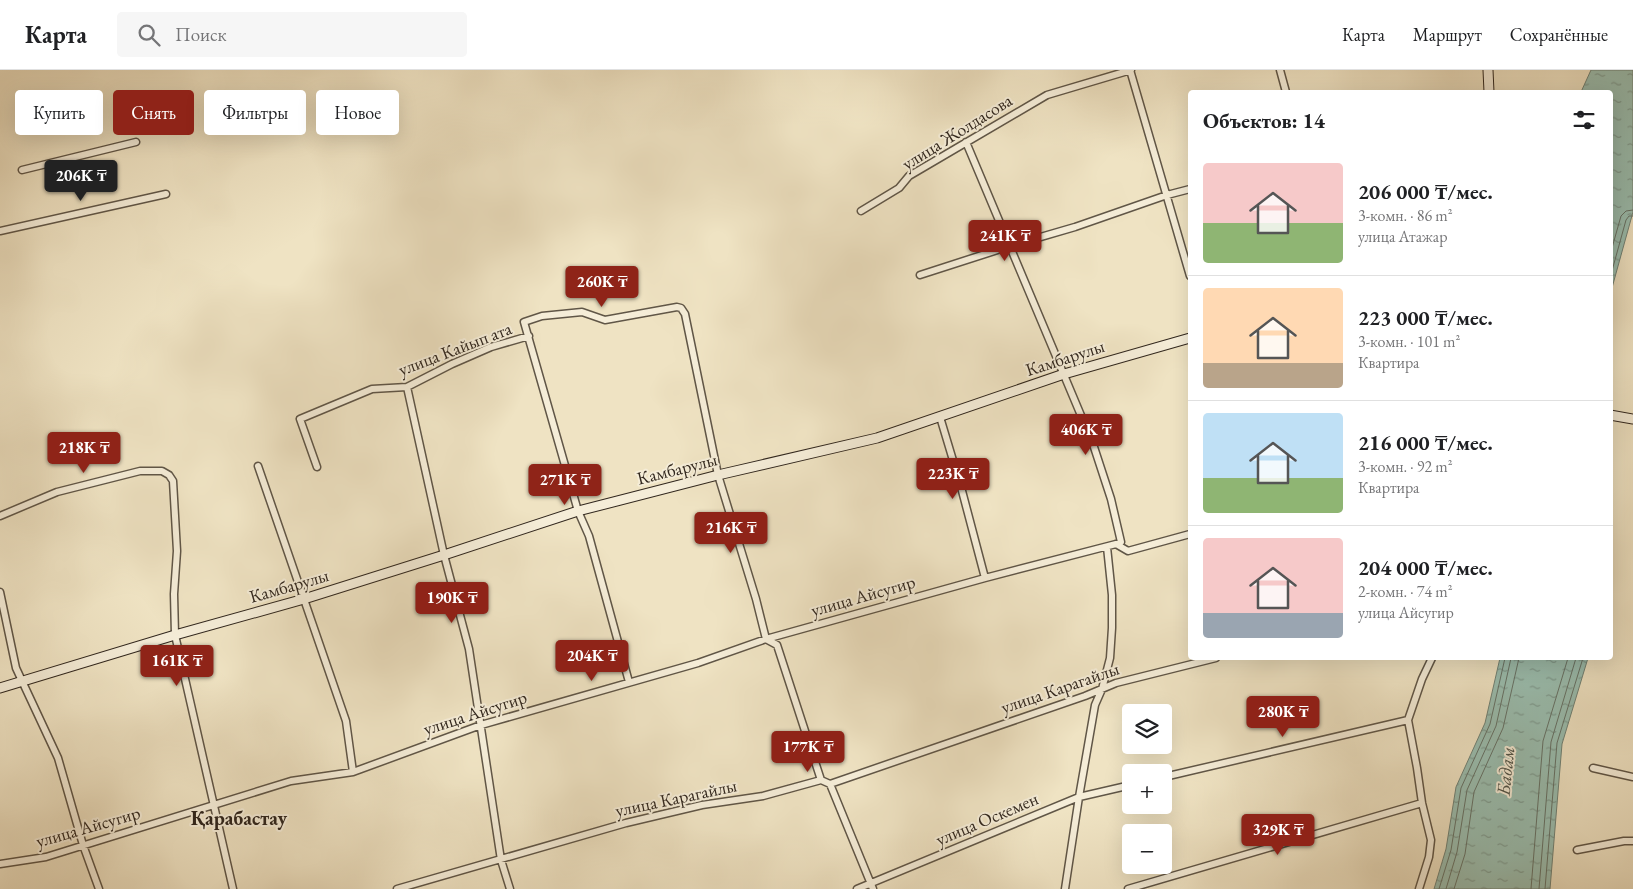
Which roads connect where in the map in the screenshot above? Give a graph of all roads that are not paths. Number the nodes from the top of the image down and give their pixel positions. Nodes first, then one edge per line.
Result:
1 (1130, 70) edge
2 (1280, 70) edge
3 (1488, 70) edge
4 (1285, 90) edge
5 (1488, 90) edge
6 (136, 142) dead end
7 (966, 142) junction
8 (22, 170) dead end
9 (1188, 190) edge
10 (166, 194) dead end
11 (1167, 195) junction
12 (860, 211) dead end
13 (0, 231) edge
14 (1010, 246) junction
15 (1188, 269) edge
16 (920, 275) dead end
17 (529, 336) junction
18 (1188, 339) edge
19 (1064, 374) junction
20 (407, 387) junction
21 (1614, 416) edge
22 (940, 417) junction
23 (1633, 418) edge
24 (258, 466) dead end
25 (317, 467) dead end
26 (718, 475) junction
27 (578, 511) junction
28 (0, 516) edge
29 (1188, 535) edge
30 (1116, 544) junction
31 (1107, 547) junction
32 (444, 555) junction
33 (985, 578) junction
34 (0, 592) edge
35 (304, 599) junction
36 (175, 635) junction
37 (766, 639) junction
38 (1208, 660) edge
39 (1431, 660) edge
40 (22, 681) junction
41 (630, 682) junction
42 (0, 688) edge
43 (1102, 689) junction
44 (1408, 720) junction
45 (481, 725) junction
46 (1593, 768) dead end
47 (353, 772) junction
48 (1172, 775) edge
49 (1633, 777) edge
50 (821, 780) junction
51 (830, 784) junction
52 (1122, 787) edge
53 (1079, 797) junction
54 (1422, 803) junction
55 (215, 805) junction
56 (1633, 841) edge
57 (83, 844) junction
58 (1577, 850) dead end
59 (501, 860) junction
60 (0, 864) edge
61 (872, 887) edge
62 (99, 889) edge
63 (233, 889) edge
64 (397, 889) edge
65 (510, 889) edge
66 (857, 889) edge
67 (1065, 889) edge
68 (1128, 889) edge
69 (1419, 889) edge

1 - 7 street, улица Жолдасова
1 - 11 street
2 - 4 street
3 - 5 street
6 - 8 street
7 - 12 street, улица Жолдасова
7 - 14 street
9 - 11 street
10 - 13 street
11 - 14 street
11 - 15 street
14 - 16 street
14 - 19 street
17 - 20 street, улица Кайып ата
17 - 26 street, улица Кайып ата
17 - 27 street
18 - 19 street, Камбарулы
19 - 22 street, Камбарулы
19 - 30 street
20 - 25 street, улица Кайып ата
20 - 32 street
21 - 23 street
22 - 26 street, Камбарулы
22 - 33 street
24 - 35 street
26 - 27 street, Камбарулы
26 - 37 street
27 - 32 street, Камбарулы
27 - 41 street
28 - 36 street
29 - 30 street, улица Айсугир
30 - 31 street, улица Айсугир
31 - 33 street, улица Айсугир
31 - 43 street
32 - 35 street, Камбарулы
32 - 45 street
33 - 37 street, улица Айсугир
34 - 40 street
35 - 36 street, Камбарулы
35 - 47 street
36 - 40 street, Камбарулы
36 - 55 street
37 - 41 street, улица Айсугир
37 - 50 street
38 - 43 street, улица Карагайлы
39 - 44 street
40 - 42 street, Камбарулы
40 - 57 street
41 - 45 street, улица Айсугир
43 - 51 street, улица Карагайлы
43 - 53 street
44 - 48 street
44 - 54 street
45 - 47 street, улица Айсугир
45 - 59 street
46 - 49 street
47 - 55 street, улица Айсугир
50 - 51 street
50 - 59 street, улица Карагайлы
51 - 61 street
52 - 53 street, улица Оскемен
53 - 61 street, улица Оскемен
53 - 67 street
54 - 68 street
54 - 69 street
55 - 57 street, улица Айсугир
55 - 63 street
56 - 58 street
57 - 60 street, улица Айсугир
57 - 62 street
59 - 64 street, улица Карагайлы
59 - 65 street
61 - 66 street, улица Оскемен

